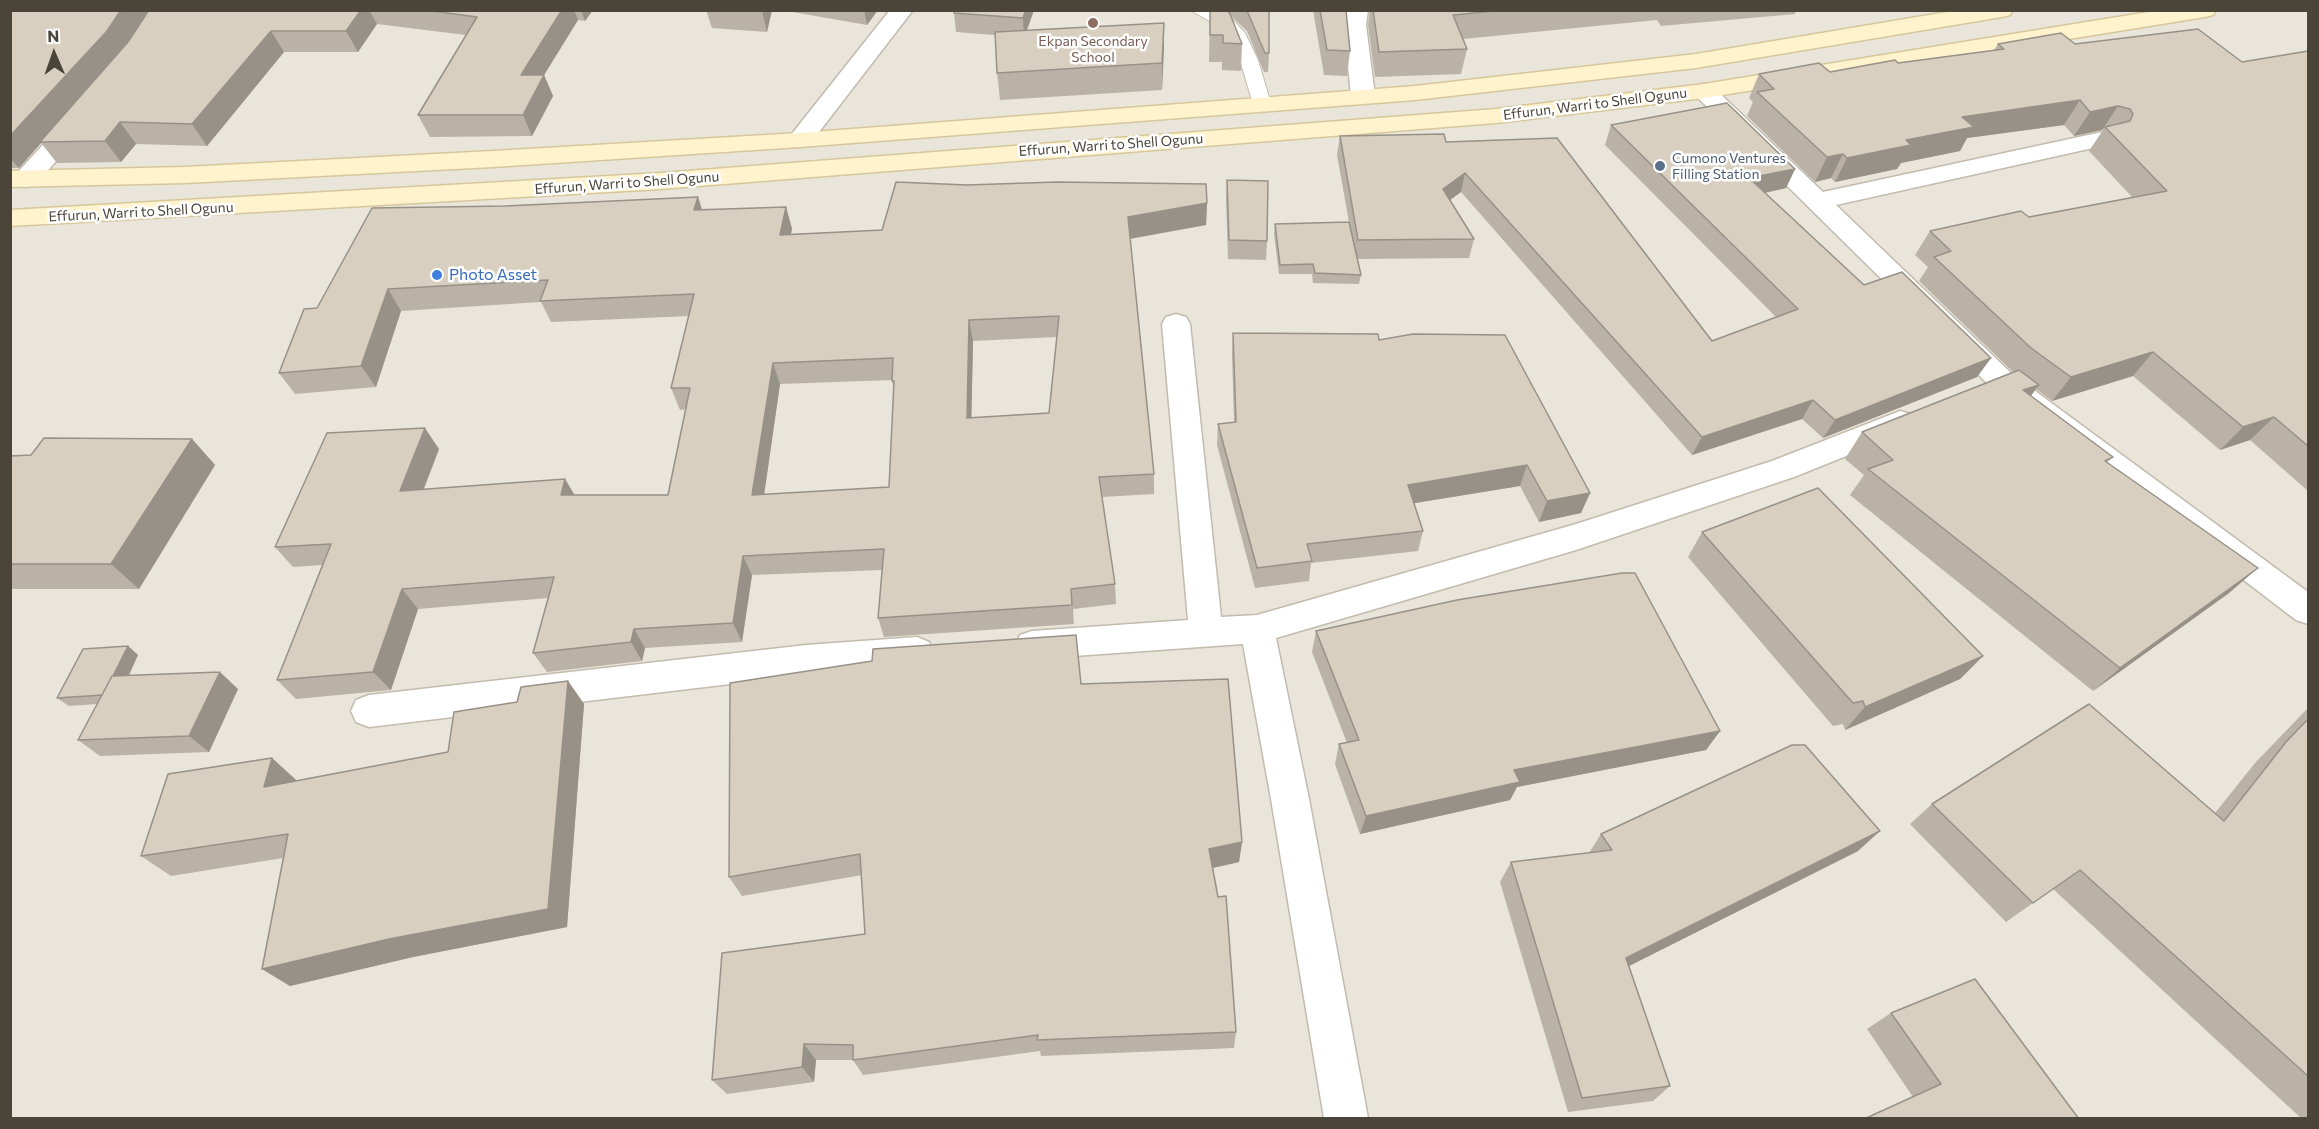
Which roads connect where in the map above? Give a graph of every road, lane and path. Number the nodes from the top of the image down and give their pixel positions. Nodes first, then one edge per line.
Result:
1 (902, 10) edge
2 (1198, 10) edge
3 (1357, 10) edge
4 (2002, 10) edge
5 (2205, 10) edge
6 (1704, 91) junction
7 (1363, 96) junction
8 (1262, 104) junction
9 (92, 106) edge
10 (2102, 139) edge
11 (800, 140) junction
12 (18, 179) edge
13 (1818, 201) junction
14 (10, 218) edge
15 (1176, 324) dead end
16 (2002, 381) junction
17 (1969, 394) edge
18 (1926, 412) edge
19 (2308, 610) edge
20 (1257, 629) junction
21 (1206, 633) junction
22 (1006, 646) edge
23 (947, 650) edge
24 (369, 711) dead end
25 (1346, 1119) edge

1 - 11 street
2 - 8 lane
3 - 7 street
4 - 7 main road, Effurun, Warri to Shell Ogunu
5 - 6 main road, Effurun, Warri to Shell Ogunu
6 - 13 street
6 - 14 main road, Effurun, Warri to Shell Ogunu
7 - 8 main road, Effurun, Warri to Shell Ogunu
8 - 11 main road, Effurun, Warri to Shell Ogunu
9 - 12 street
10 - 13 street
11 - 12 main road, Effurun, Warri to Shell Ogunu
13 - 16 street
15 - 21 street
16 - 17 street
16 - 19 street
18 - 20 street
20 - 21 street
20 - 25 street
21 - 22 street
23 - 24 street

